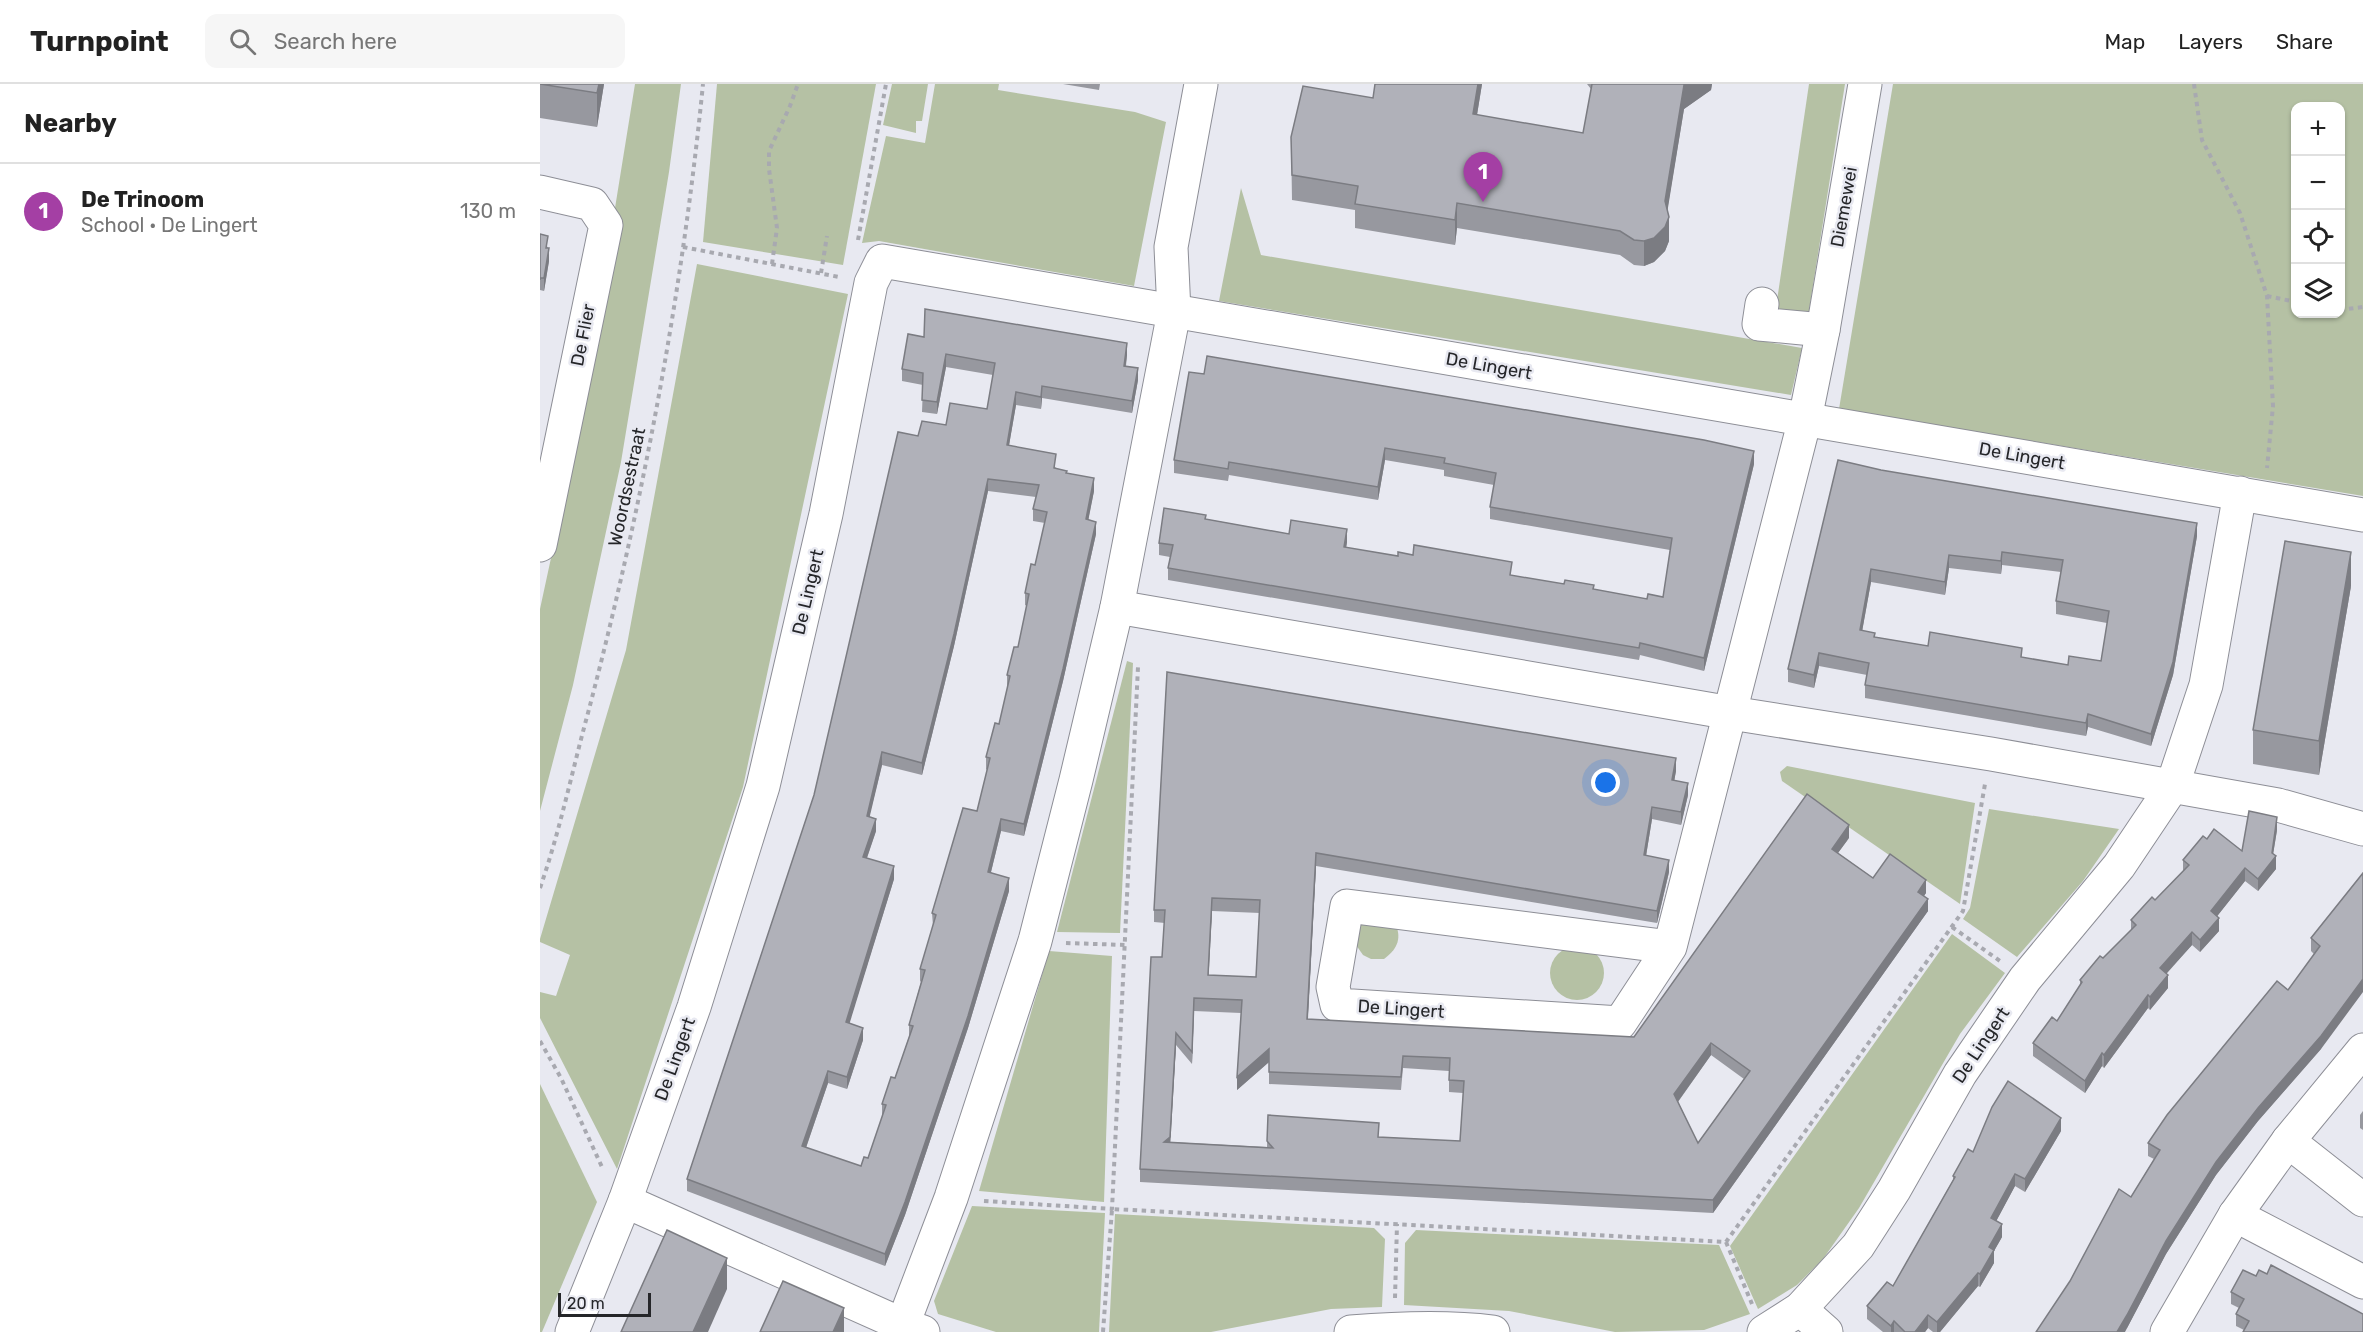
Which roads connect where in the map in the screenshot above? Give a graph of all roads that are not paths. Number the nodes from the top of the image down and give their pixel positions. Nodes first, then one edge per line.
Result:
1 (1201, 84) edge
2 (1864, 84) edge
3 (540, 192) edge
4 (1762, 304) dead end
5 (1174, 312) junction
6 (1823, 330) junction
7 (1804, 419) junction
8 (2252, 496) junction
9 (2363, 515) edge
10 (542, 529) edge
11 (1117, 607) junction
12 (1731, 713) junction
13 (2172, 787) junction
14 (2363, 829) edge
15 (1670, 947) junction
16 (2363, 1050) edge
17 (2288, 1141) junction
18 (625, 1200) junction
19 (2363, 1200) edge
20 (2235, 1215) junction
21 (2363, 1282) edge
22 (1800, 1309) junction
23 (1760, 1322) edge
24 (909, 1330) edge
25 (572, 1332) edge
26 (1351, 1332) edge
27 (1493, 1332) edge
28 (1826, 1332) edge
29 (2167, 1332) edge

1 - 5 street
2 - 6 street, Diemewei
3 - 10 street, De Flier
4 - 6 street
5 - 7 street, De Lingert
5 - 11 street
5 - 18 street, De Lingert
6 - 7 street, Diemewei
7 - 8 street, De Lingert
7 - 12 street, De Lingert
8 - 9 street, De Lingert
8 - 13 street, De Lingert
11 - 12 street
11 - 24 street
12 - 13 street
12 - 15 street, De Lingert
13 - 14 street
13 - 22 street, De Lingert
15 - 15 street, De Lingert
16 - 17 street
17 - 19 street
17 - 20 street
18 - 24 street
18 - 25 street, De Lingert
20 - 21 street
20 - 29 street
22 - 23 street, De Lingert
22 - 28 street
26 - 27 street

